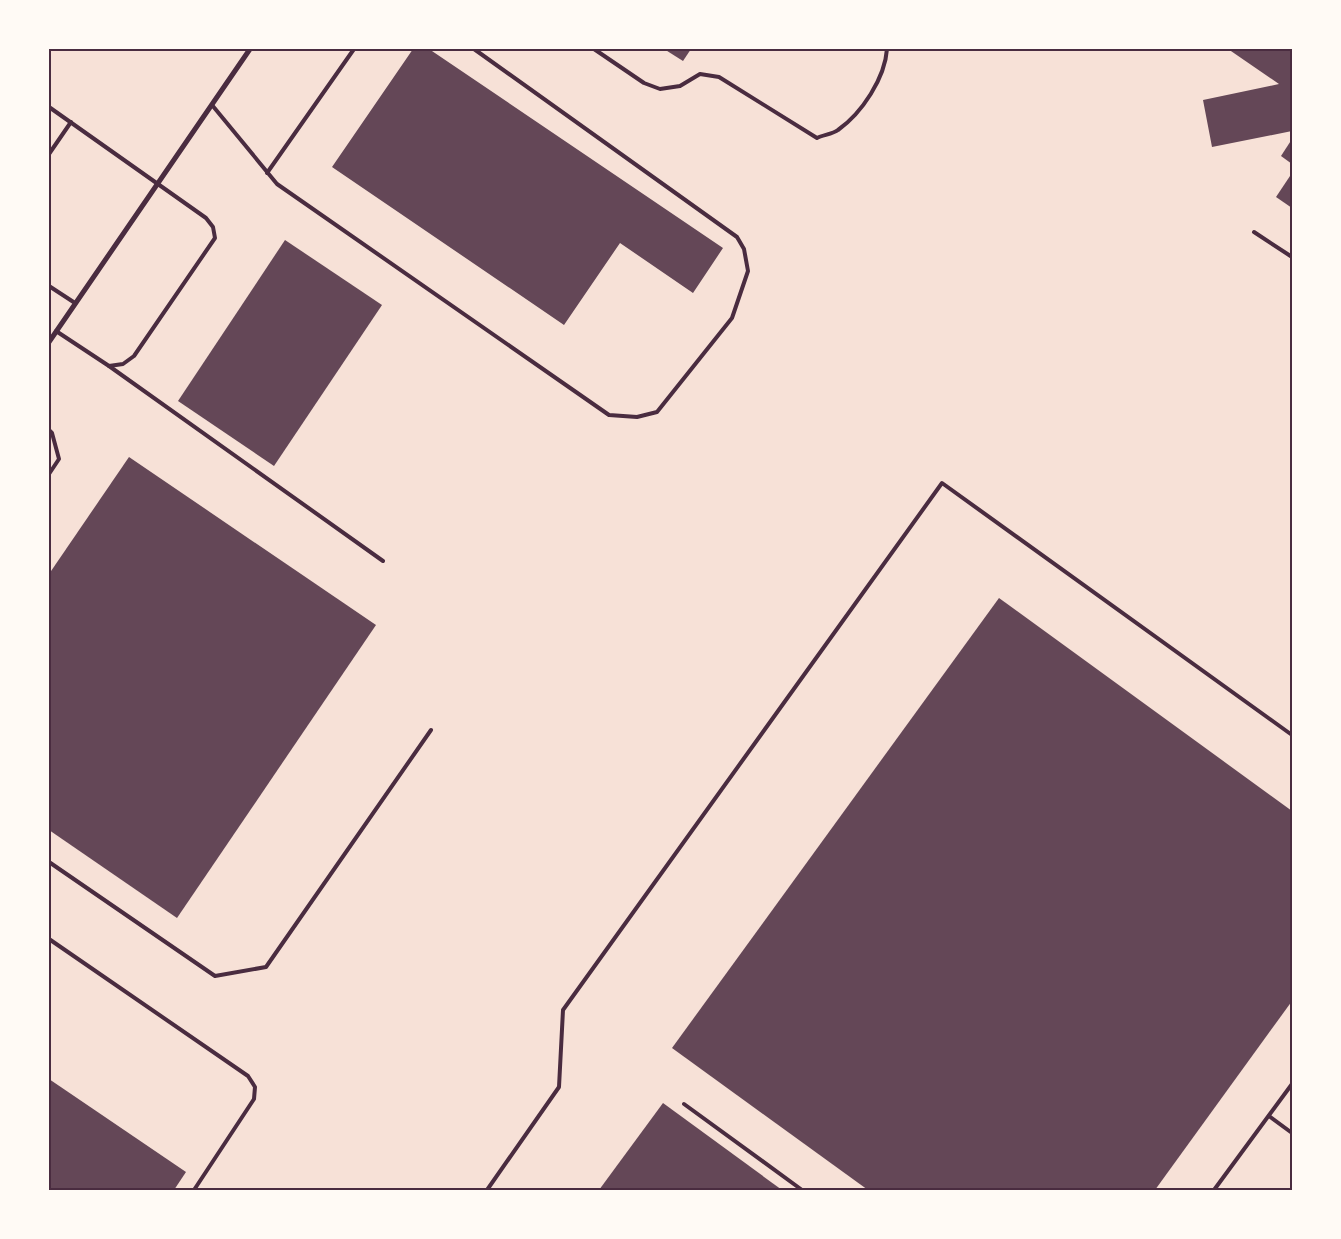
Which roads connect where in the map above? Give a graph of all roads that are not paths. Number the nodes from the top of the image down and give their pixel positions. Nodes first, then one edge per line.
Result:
1 (250, 49) edge
2 (354, 49) edge
3 (474, 49) edge
4 (594, 49) edge
5 (887, 49) edge
6 (212, 104) junction
7 (49, 107) edge
8 (71, 122) junction
9 (49, 154) edge
10 (267, 173) junction
11 (158, 182) junction
12 (1254, 232) dead end
13 (1292, 258) edge
14 (49, 286) edge
15 (75, 303) junction
16 (56, 331) junction
17 (49, 342) edge
18 (109, 366) junction
19 (49, 430) edge
20 (49, 474) edge
21 (383, 561) dead end
22 (431, 730) dead end
23 (1292, 735) edge
24 (49, 862) edge
25 (49, 939) edge
26 (1292, 1084) edge
27 (684, 1104) dead end
28 (1269, 1116) junction
29 (1292, 1133) edge
30 (194, 1190) edge
31 (487, 1190) edge
32 (802, 1190) edge
33 (1214, 1190) edge

1 - 6 street
2 - 10 lane
3 - 10 lane
4 - 5 lane
6 - 10 lane
6 - 11 street
7 - 8 lane
8 - 9 lane
8 - 11 lane
11 - 15 street
11 - 18 lane
12 - 13 lane
14 - 15 lane
15 - 16 street
16 - 17 street
16 - 18 lane
18 - 21 lane
19 - 20 lane
22 - 24 lane
23 - 31 lane
25 - 30 lane
26 - 28 lane
27 - 32 lane
28 - 29 lane
28 - 33 lane

